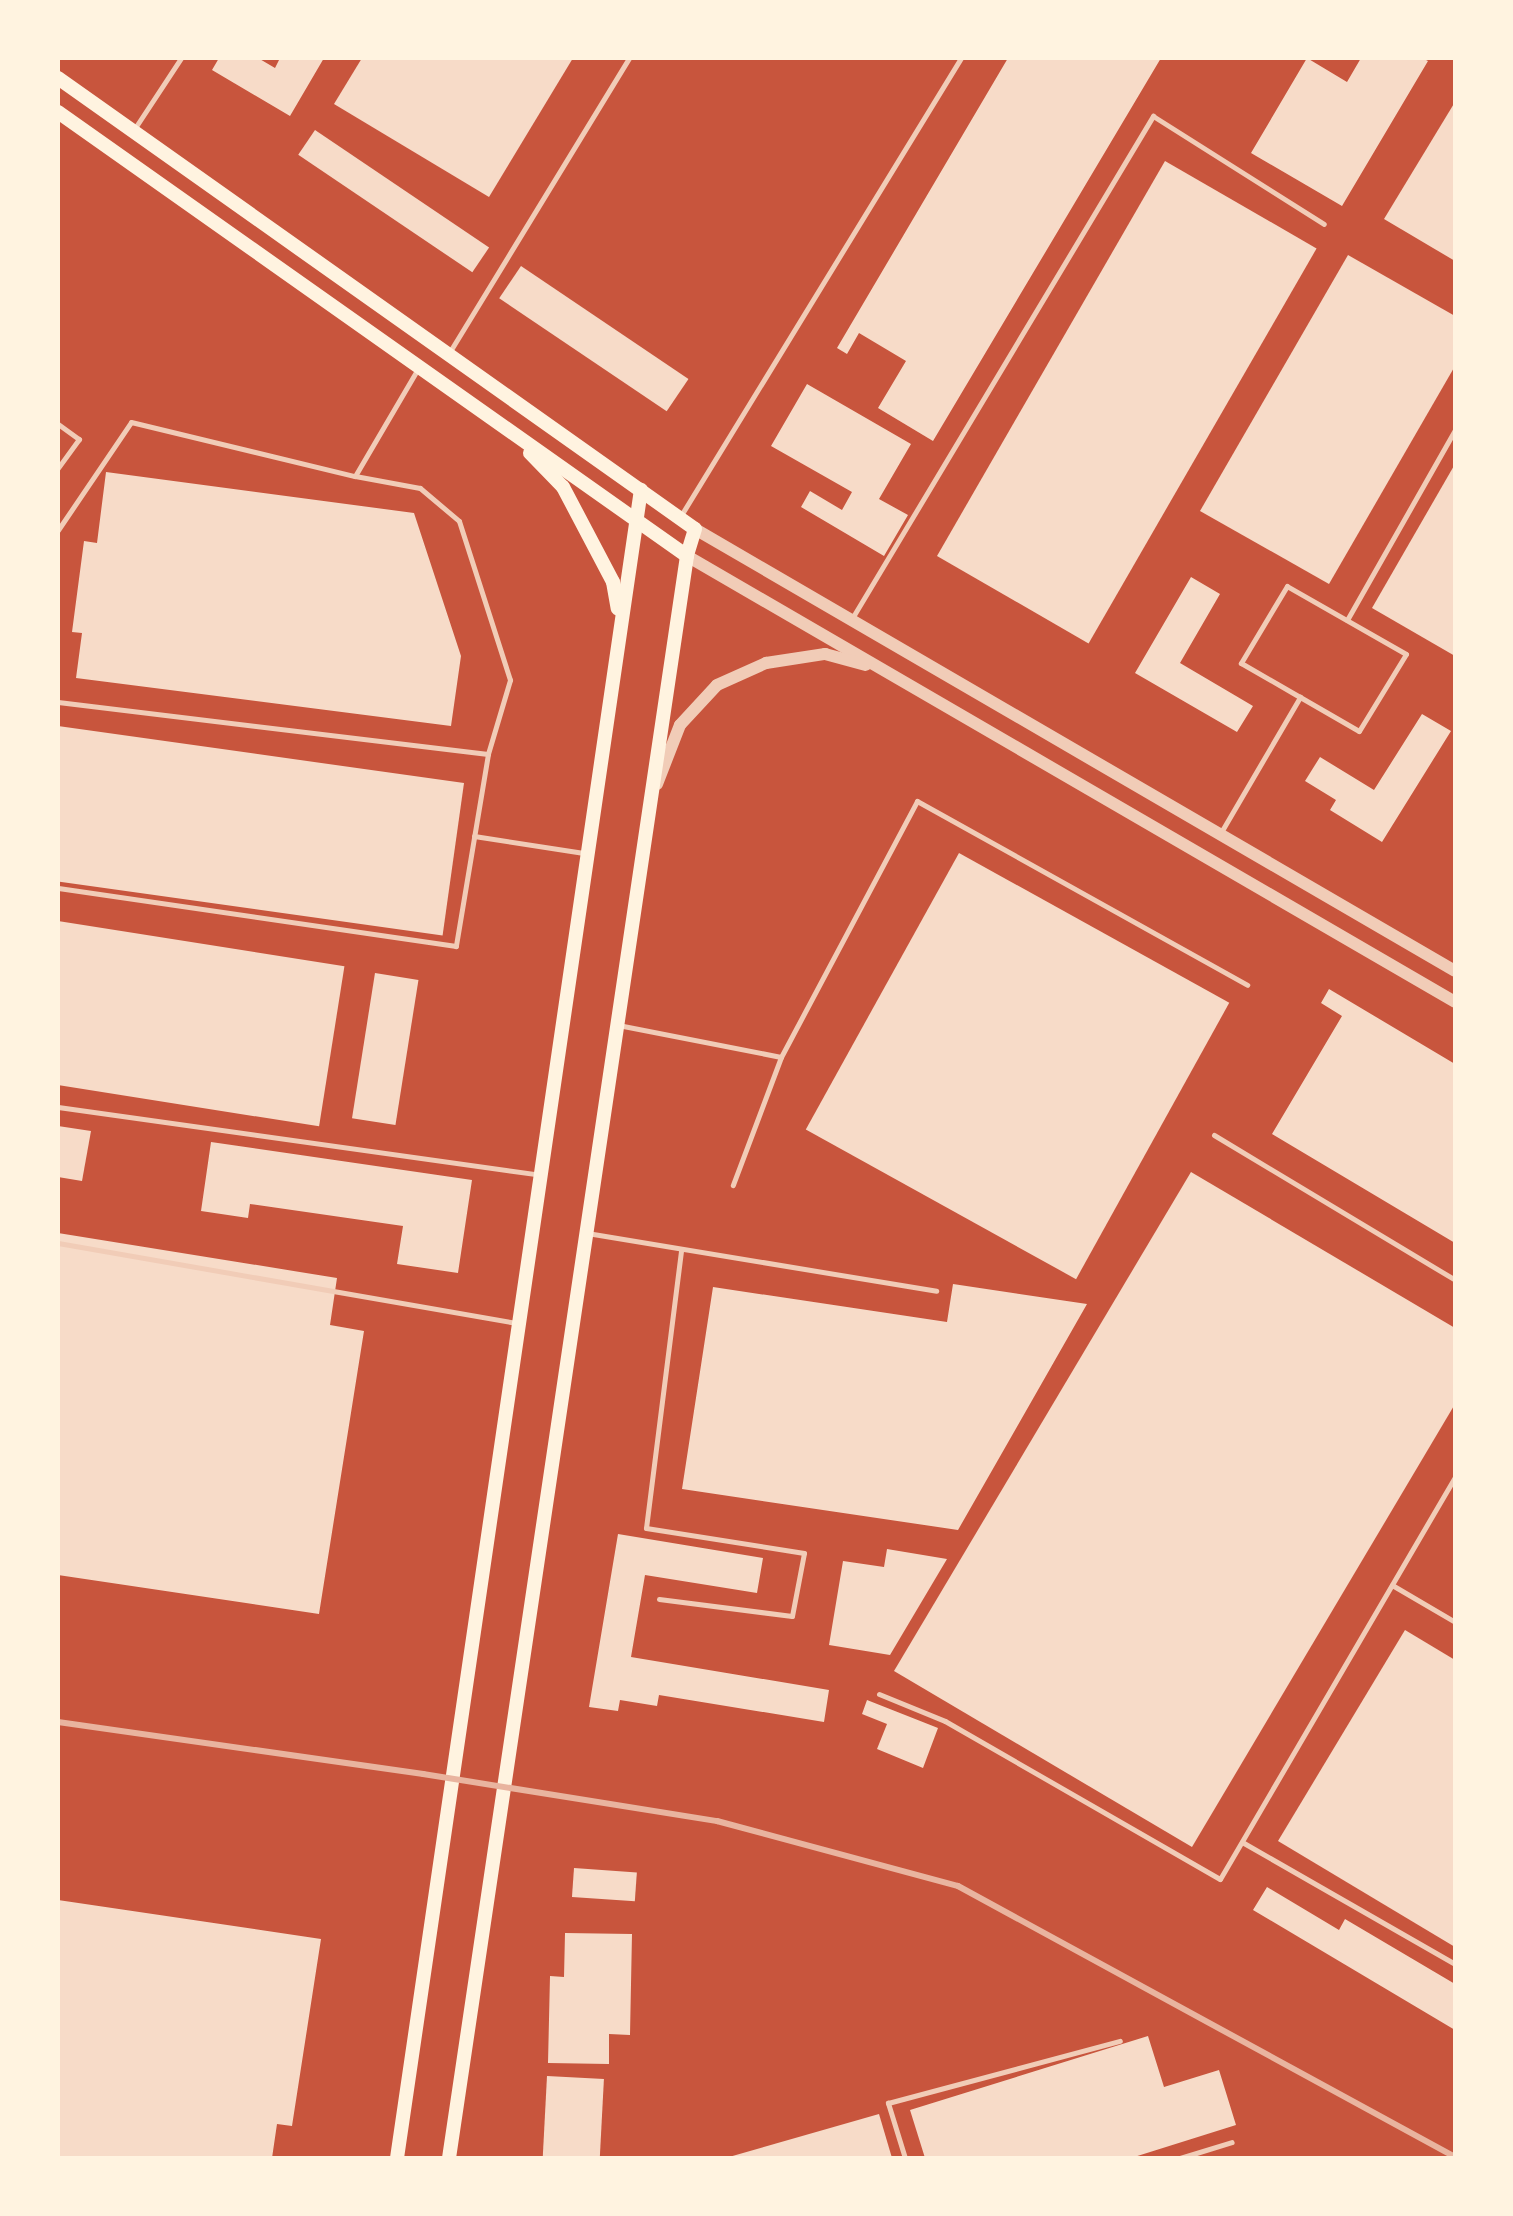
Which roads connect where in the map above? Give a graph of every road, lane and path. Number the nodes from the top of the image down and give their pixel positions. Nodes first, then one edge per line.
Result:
1 (181, 58) edge
2 (629, 58) edge
3 (961, 58) edge
4 (58, 78) edge
5 (58, 112) edge
6 (133, 131) junction
7 (1324, 224) dead end
8 (448, 354) junction
9 (419, 366) junction
10 (58, 424) edge
11 (504, 427) junction
12 (1455, 430) edge
13 (58, 468) edge
14 (355, 476) junction
15 (641, 490) junction
16 (680, 518) junction
17 (636, 519) junction
18 (695, 529) junction
19 (58, 530) edge
20 (687, 556) junction
21 (851, 620) junction
22 (1347, 620) junction
23 (621, 623) junction
24 (883, 670) junction
25 (1300, 697) junction
26 (58, 702) edge
27 (488, 754) junction
28 (650, 802) junction
29 (1220, 834) junction
30 (474, 836) junction
31 (587, 854) junction
32 (58, 888) edge
33 (1455, 971) edge
34 (1247, 985) dead end
35 (1455, 1002) edge
36 (617, 1025) junction
37 (781, 1057) junction
38 (58, 1107) edge
39 (1214, 1135) dead end
40 (540, 1175) junction
41 (733, 1185) dead end
42 (586, 1233) junction
43 (58, 1243) edge
44 (681, 1249) junction
45 (1455, 1280) edge
46 (936, 1291) dead end
47 (519, 1323) junction
48 (1455, 1477) edge
49 (1392, 1585) junction
50 (659, 1599) dead end
51 (1455, 1622) edge
52 (879, 1694) dead end
53 (1242, 1842) junction
54 (1455, 1964) edge
55 (1120, 2041) dead end
56 (1232, 2142) dead end
57 (397, 2158) edge
58 (449, 2158) edge
59 (905, 2158) edge
60 (1180, 2158) edge

1 - 6 lane
2 - 8 lane
3 - 16 lane
4 - 6 main road
5 - 9 main road
6 - 8 main road
7 - 21 lane
8 - 15 main road
9 - 11 main road
9 - 14 lane
10 - 13 lane
11 - 17 main road
11 - 23 main road
12 - 22 lane
14 - 19 lane
14 - 27 lane
15 - 16 main road
15 - 17 main road
16 - 18 main road
17 - 20 main road
17 - 23 main road
18 - 20 main road
18 - 21 street
20 - 24 street
20 - 28 main road
21 - 29 street
22 - 25 lane
22 - 25 lane
23 - 31 main road
24 - 28 street
24 - 35 street
25 - 29 lane
26 - 27 lane
27 - 30 lane
28 - 36 main road
29 - 33 street
30 - 31 lane
30 - 32 lane
31 - 40 main road
34 - 37 lane
36 - 37 lane
36 - 42 main road
37 - 41 lane
38 - 40 lane
39 - 45 lane
40 - 47 main road
42 - 44 lane
42 - 58 main road
43 - 47 lane
44 - 46 lane
44 - 50 lane
47 - 57 main road
48 - 49 lane
49 - 51 lane
49 - 53 lane
52 - 53 lane
53 - 54 lane
55 - 59 lane
56 - 60 lane

